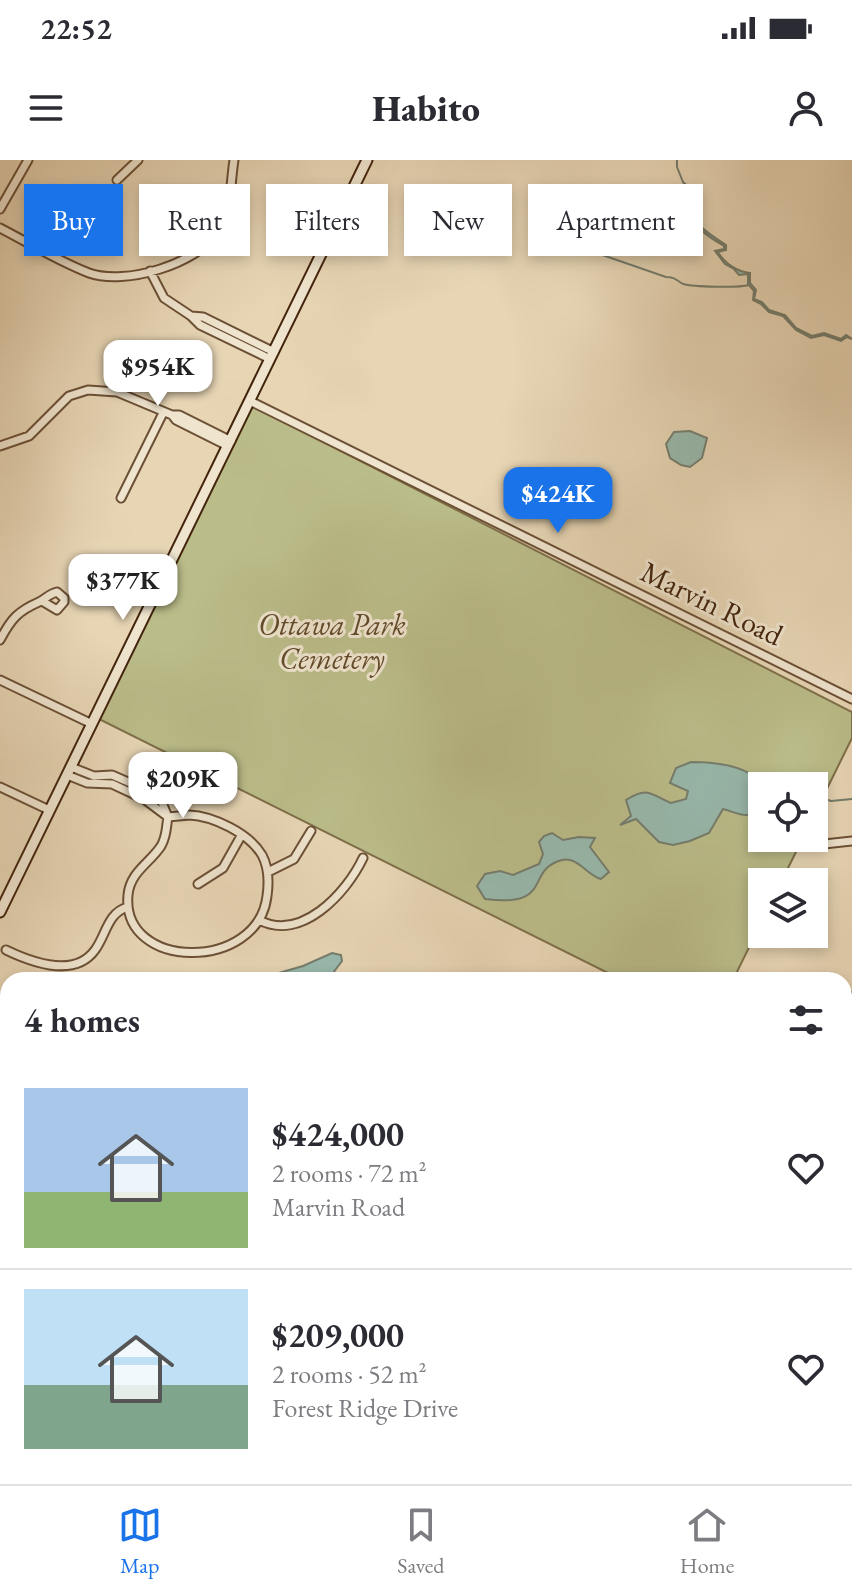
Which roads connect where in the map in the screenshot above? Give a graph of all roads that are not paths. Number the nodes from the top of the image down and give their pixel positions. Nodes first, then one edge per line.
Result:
1 (28, 160) edge
2 (138, 160) edge
3 (234, 160) edge
4 (367, 160) edge
5 (117, 180) dead end
6 (0, 209) edge
7 (0, 228) edge
8 (150, 271) junction
9 (272, 355) junction
10 (250, 401) junction
11 (167, 414) junction
12 (230, 444) junction
13 (0, 446) edge
14 (121, 498) dead end
15 (42, 601) dead end
16 (0, 640) edge
17 (0, 680) edge
18 (852, 699) edge
19 (92, 724) junction
20 (69, 771) junction
21 (0, 787) edge
22 (49, 810) junction
23 (168, 817) junction
24 (311, 831) dead end
25 (241, 836) junction
26 (852, 841) edge
27 (828, 844) edge
28 (363, 858) dead end
29 (268, 872) junction
30 (198, 884) dead end
31 (4, 894) edge
32 (128, 907) junction
33 (0, 912) edge
34 (259, 920) junction
35 (6, 950) dead end

1 - 6 street
2 - 5 street
3 - 8 street
4 - 9 main road
7 - 8 street
8 - 9 street
9 - 10 main road
10 - 12 main road
10 - 18 street, Marvin Road
11 - 12 street
11 - 13 street
11 - 14 street
12 - 19 main road
15 - 16 street
17 - 19 street
19 - 20 main road
20 - 22 main road
20 - 23 street
21 - 22 street
22 - 31 main road
23 - 25 street
23 - 32 street
24 - 29 street
25 - 29 street
25 - 30 street
26 - 27 street
28 - 34 street
29 - 34 street
31 - 33 main road
32 - 34 street
32 - 35 street

